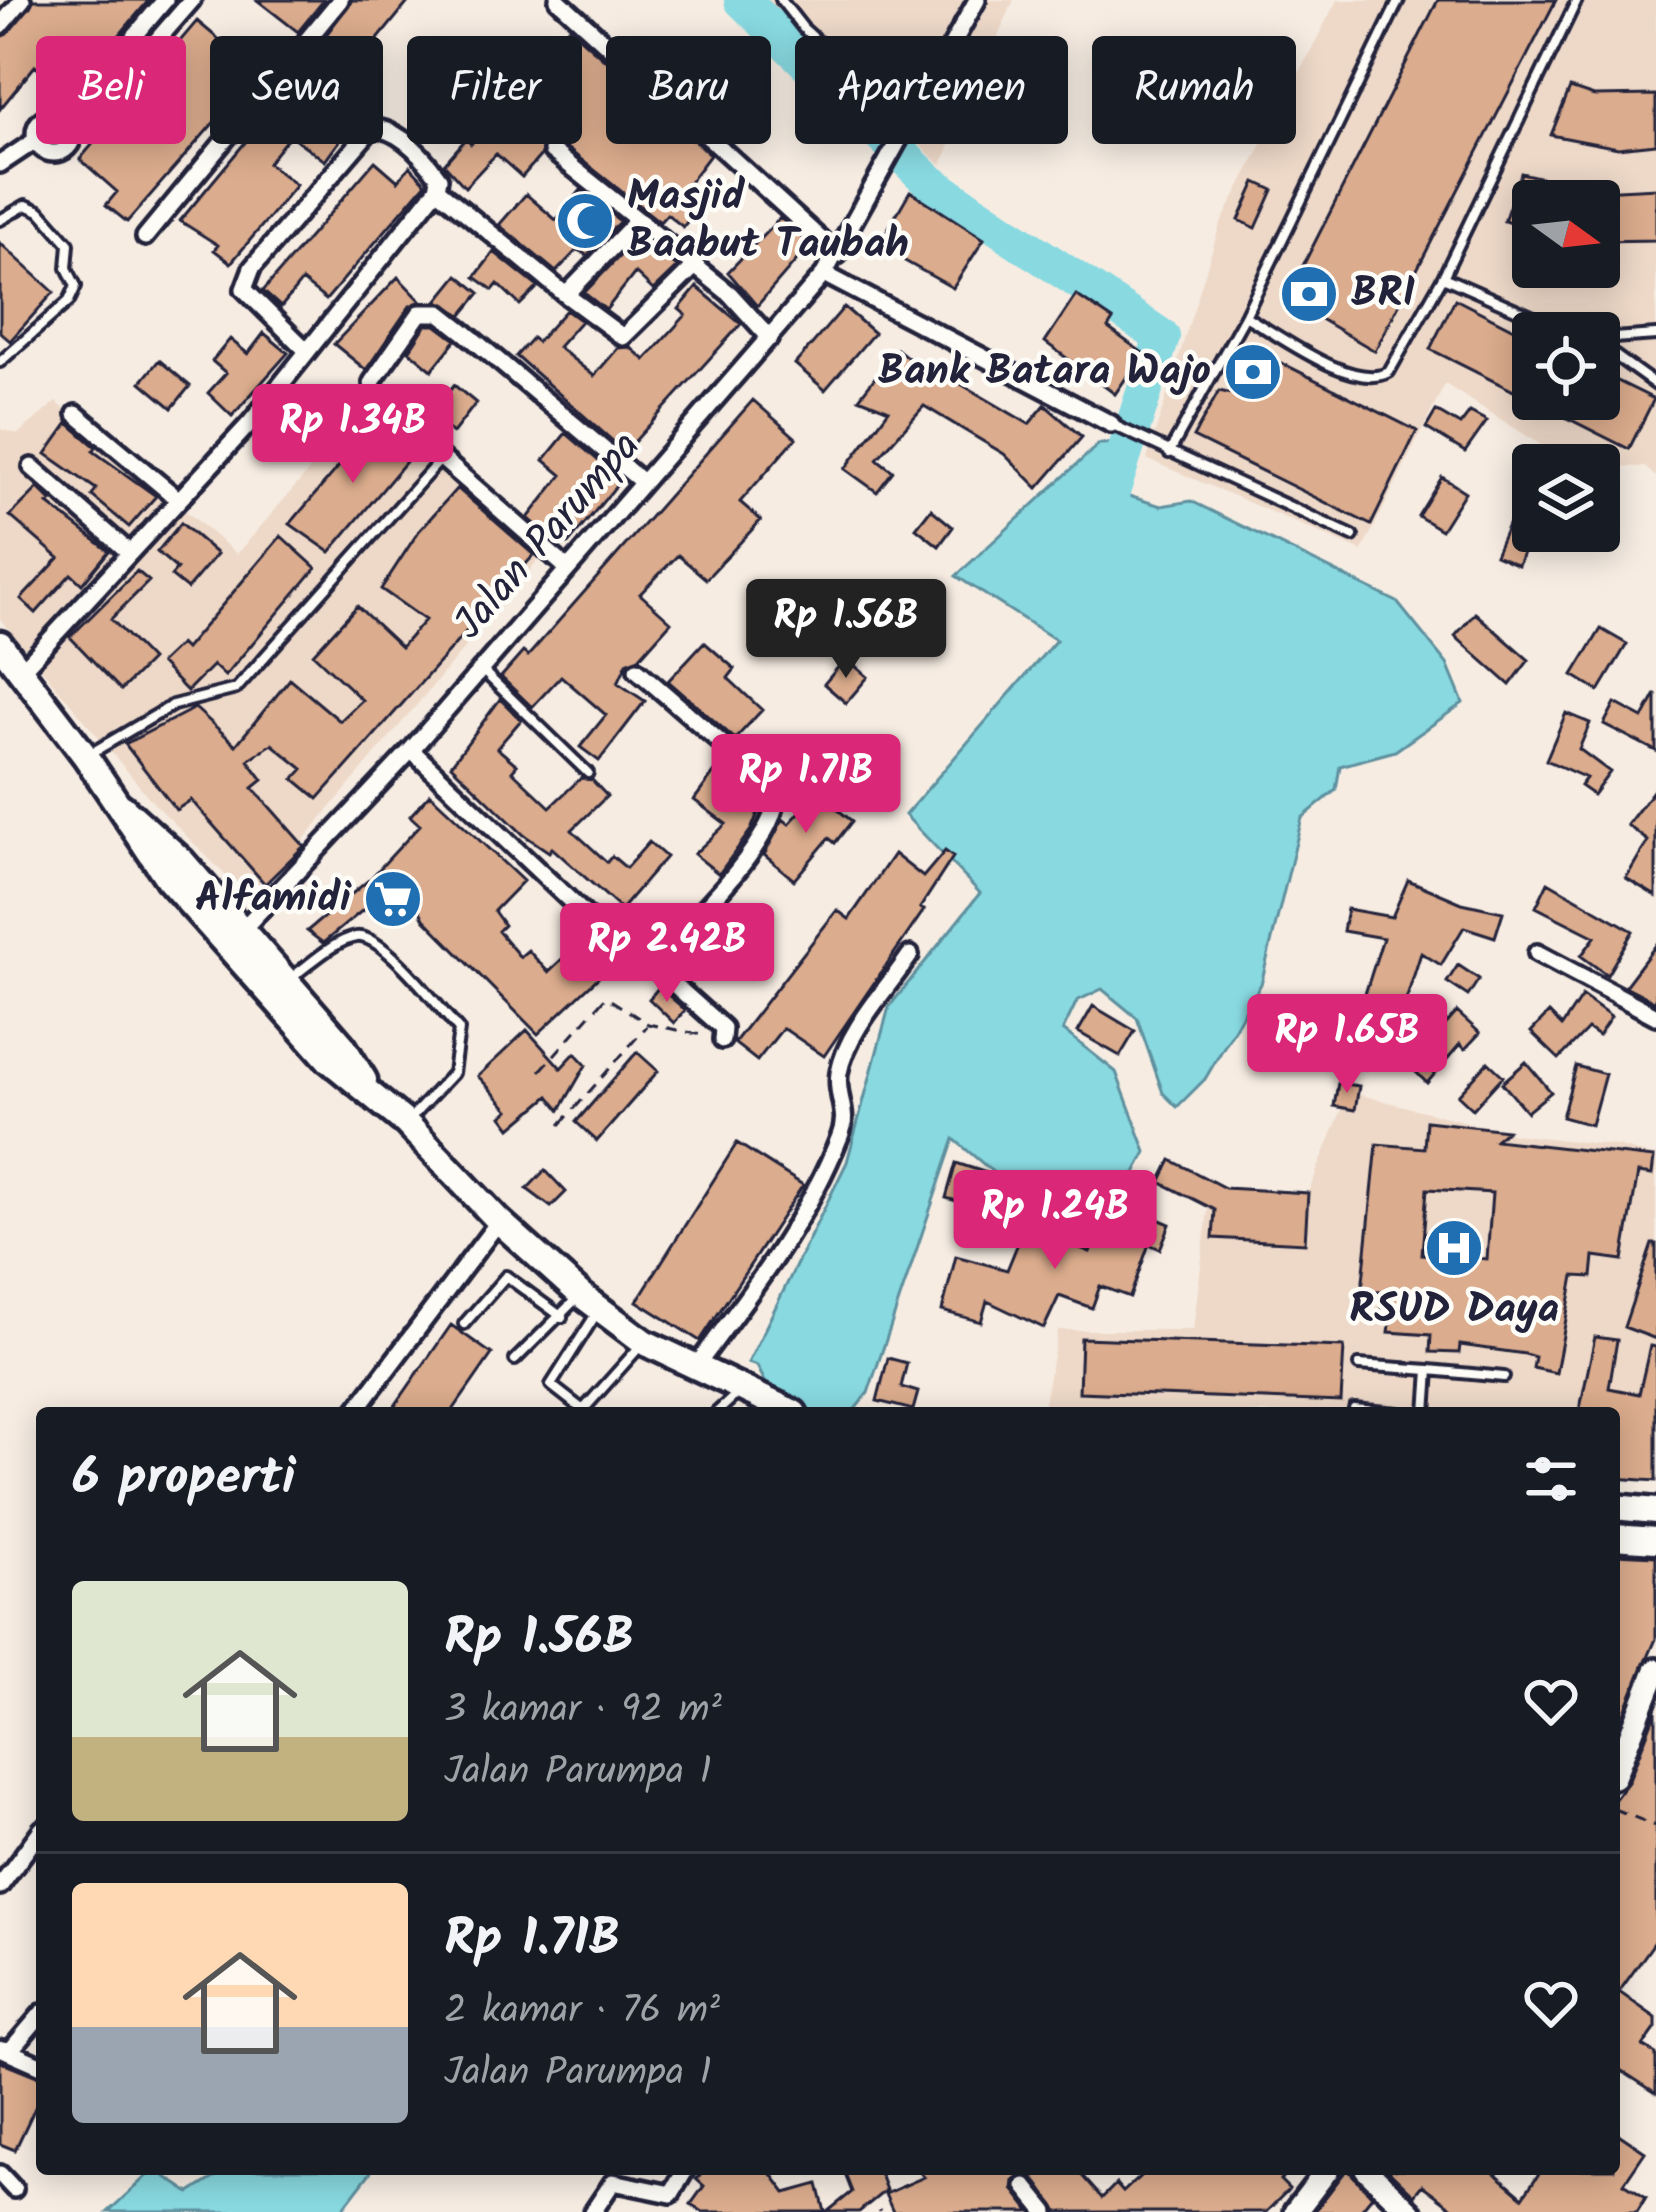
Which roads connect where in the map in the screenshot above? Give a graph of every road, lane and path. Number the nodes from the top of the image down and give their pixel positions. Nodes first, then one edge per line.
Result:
1 (22, 0) edge
2 (165, 0) edge
3 (192, 0) edge
4 (340, 0) edge
5 (558, 0) edge
6 (782, 0) edge
7 (977, 0) edge
8 (1400, 0) edge
9 (1577, 0) edge
10 (0, 26) edge
11 (135, 36) edge
12 (161, 36) edge
13 (812, 36) edge
14 (958, 36) edge
15 (36, 140) edge
16 (40, 144) edge
17 (66, 144) edge
18 (901, 144) edge
19 (552, 152) dead end
20 (0, 164) edge
21 (437, 190) junction
22 (0, 220) edge
23 (638, 220) junction
24 (145, 237) dead end
25 (838, 255) junction
26 (695, 266) junction
27 (824, 274) junction
28 (1443, 277) junction
29 (566, 295) junction
30 (1522, 312) edge
31 (1245, 316) junction
32 (1656, 335) edge
33 (770, 338) junction
34 (1620, 339) edge
35 (307, 351) junction
36 (1620, 358) edge
37 (0, 362) edge
38 (1656, 386) edge
39 (76, 414) dead end
40 (1111, 424) joint
41 (1169, 453) junction
42 (441, 459) junction
43 (32, 467) dead end
44 (641, 481) junction
45 (179, 500) junction
46 (1353, 536) dead end
47 (130, 553) junction
48 (567, 568) junction
49 (0, 644) edge
50 (481, 669) junction
51 (637, 670) dead end
52 (21, 671) junction
53 (411, 749) junction
54 (86, 757) junction
55 (588, 773) dead end
56 (120, 806) junction
57 (240, 932) junction
58 (1538, 953) dead end
59 (910, 955) dead end
60 (648, 961) junction
61 (286, 981) junction
62 (1656, 1016) edge
63 (649, 1024) junction
64 (722, 1040) joint
65 (540, 1071) dead end
66 (368, 1088) junction
67 (406, 1123) junction
68 (560, 1124) dead end
69 (499, 1221) junction
70 (590, 1301) junction
71 (562, 1317) junction
72 (464, 1324) dead end
73 (644, 1342) junction
74 (515, 1360) dead end
75 (1360, 1365) dead end
76 (694, 1369) junction
77 (1429, 1370) junction
78 (1504, 1377) dead end
79 (744, 1392) junction
80 (359, 1407) edge
81 (580, 1407) edge
82 (587, 1407) edge
83 (724, 1407) edge
84 (780, 1407) edge
85 (1426, 1407) edge
86 (1620, 1508) edge
87 (1656, 1510) edge
88 (1620, 1537) edge
89 (1656, 1540) edge
90 (1656, 1670) edge
91 (1620, 1763) edge
92 (1620, 1811) edge
93 (1656, 1826) edge
94 (36, 1837) edge
95 (0, 1886) edge
96 (36, 2019) edge
97 (5, 2050) edge
98 (36, 2063) edge
99 (0, 2174) edge
100 (682, 2175) edge
101 (1323, 2175) edge
102 (1372, 2175) edge
103 (1025, 2186) dead end
104 (14, 2189) dead end
105 (593, 2212) edge
106 (1046, 2212) edge
107 (1295, 2212) edge
108 (1410, 2212) edge

1 - 10 street
2 - 11 street
3 - 12 street
4 - 24 street
5 - 25 street
6 - 13 lane
7 - 14 street, Jalan Parumpa
8 - 31 lane
9 - 28 lane
15 - 20 street
16 - 17 street
18 - 25 street, Jalan Parumpa
19 - 23 street
21 - 29 street
21 - 35 street
21 - 35 street
22 - 37 lane
23 - 26 street
23 - 29 street
25 - 27 street, Jalan Parumpa
26 - 29 street
26 - 33 street
27 - 33 street, Jalan Parumpa
27 - 40 street
28 - 30 lane
28 - 31 lane
31 - 41 lane
32 - 34 lane
33 - 44 street, Jalan Parumpa
35 - 45 street
36 - 38 lane
39 - 45 street
40 - 41 lane
41 - 46 lane
42 - 44 street
42 - 48 street
42 - 54 lane
43 - 47 street
44 - 48 street, Jalan Parumpa
45 - 47 street
47 - 52 street
48 - 50 street, Jalan Parumpa
49 - 52 highway
50 - 53 street, Jalan Parumpa
50 - 55 lane
51 - 60 street
52 - 54 highway
53 - 57 street, Jalan Parumpa
53 - 60 street
54 - 56 highway
56 - 57 highway
56 - 66 highway
57 - 61 highway
58 - 62 street
59 - 76 street
60 - 64 street
61 - 66 highway
61 - 67 lane
63 - 64 path
63 - 65 path
63 - 68 path
66 - 67 highway
67 - 69 highway
69 - 70 highway
69 - 80 street
70 - 71 lane
70 - 73 highway
70 - 81 lane
71 - 72 lane
71 - 74 lane
73 - 76 highway
73 - 82 lane
75 - 77 lane
76 - 79 highway
77 - 78 lane
77 - 85 lane
79 - 83 lane
79 - 84 highway
86 - 87 highway
88 - 89 highway
90 - 91 main road
92 - 93 path
94 - 95 street
96 - 97 street
97 - 98 street
99 - 104 street
100 - 105 street
101 - 107 main road
102 - 108 main road
103 - 106 street

